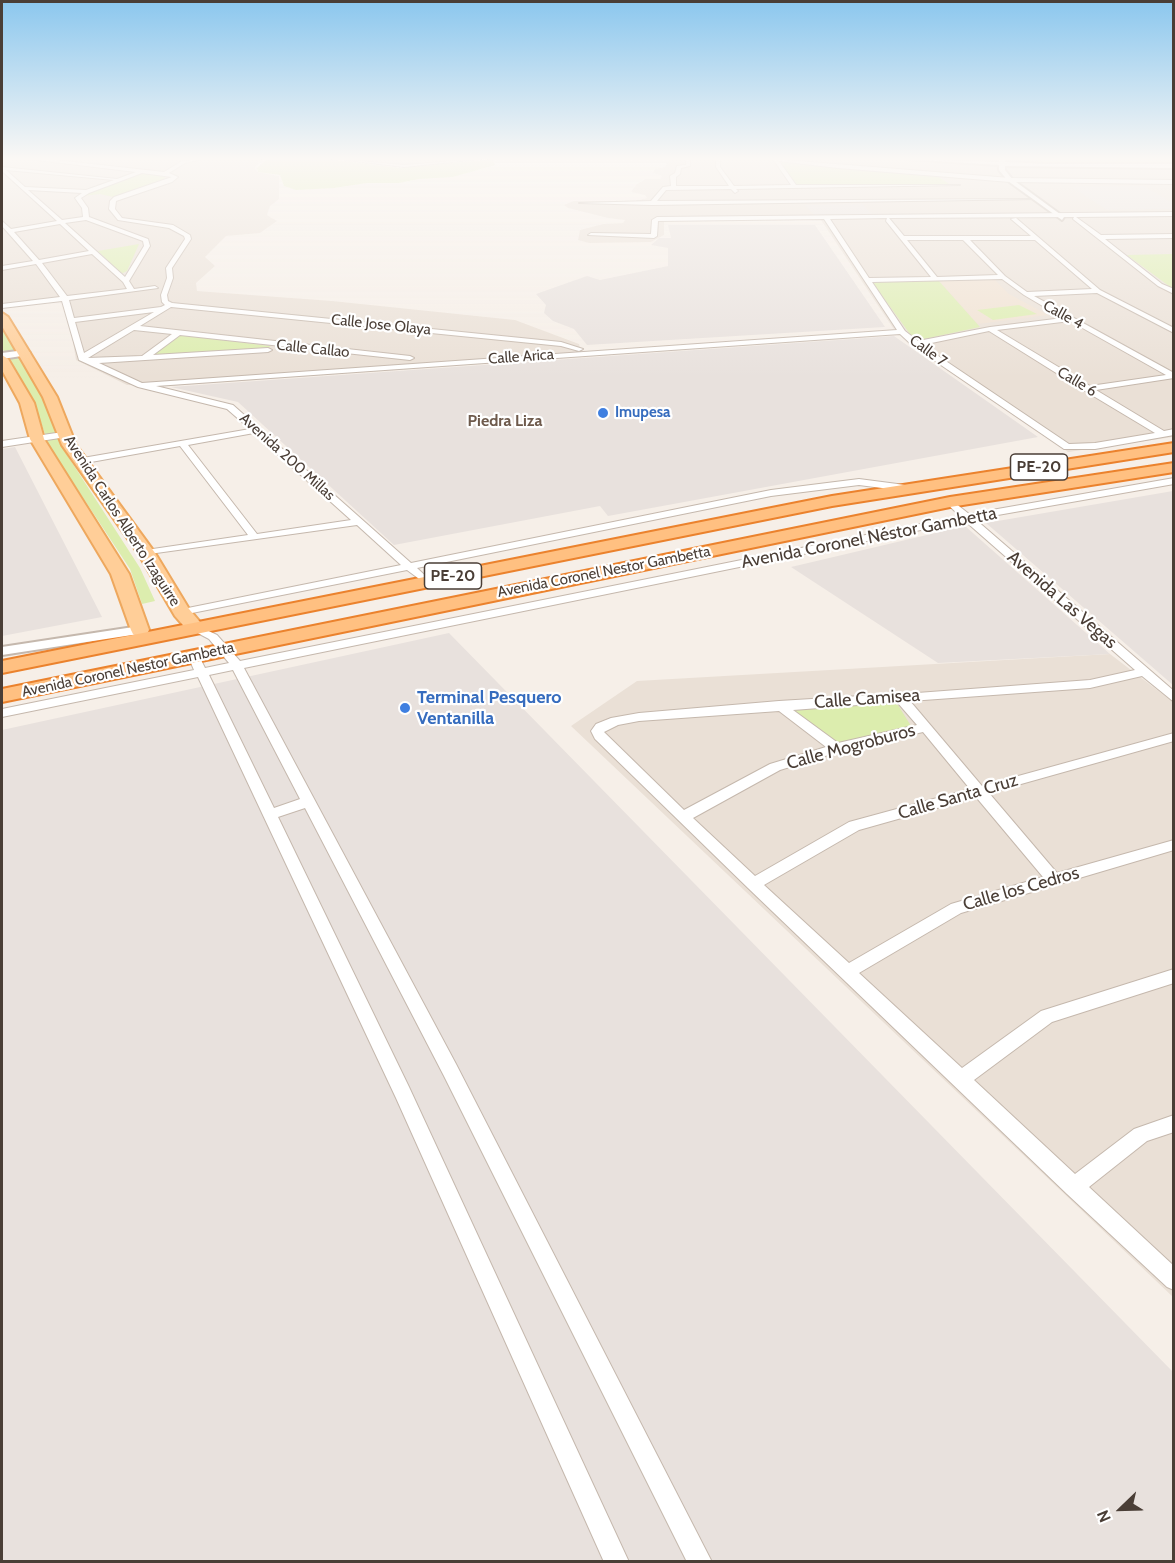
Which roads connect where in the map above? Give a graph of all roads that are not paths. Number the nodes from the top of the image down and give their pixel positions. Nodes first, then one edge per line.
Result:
1 (9, 232) edge
2 (71, 232) edge
3 (124, 232) edge
4 (182, 232) edge
5 (654, 232) edge
6 (835, 232) edge
7 (897, 232) edge
8 (1030, 232) edge
9 (1093, 232) edge
10 (591, 235) dead end
11 (1173, 236) edge
12 (1036, 237) junction
13 (1099, 237) junction
14 (902, 238) junction
15 (965, 238) junction
16 (92, 252) junction
17 (38, 262) junction
18 (2, 268) edge
19 (1003, 277) junction
20 (935, 278) junction
21 (869, 280) junction
22 (126, 281) junction
23 (155, 288) dead end
24 (131, 291) junction
25 (1098, 291) junction
26 (1173, 292) edge
27 (1026, 294) junction
28 (65, 299) junction
29 (2, 306) edge
30 (167, 307) junction
31 (2, 317) edge
32 (1069, 319) junction
33 (70, 321) junction
34 (135, 328) junction
35 (990, 329) junction
36 (1173, 331) edge
37 (902, 332) junction
38 (178, 333) junction
39 (561, 344) junction
40 (916, 344) junction
41 (2, 347) edge
42 (297, 347) junction
43 (22, 349) junction
44 (591, 352) junction
45 (557, 355) junction
46 (2, 358) edge
47 (144, 358) junction
48 (86, 360) junction
49 (411, 362) junction
50 (1173, 376) edge
51 (141, 385) junction
52 (1088, 389) junction
53 (258, 430) junction
54 (1173, 432) edge
55 (1163, 434) junction
56 (63, 435) junction
57 (37, 439) junction
58 (2, 444) edge
59 (183, 444) junction
60 (1067, 447) junction
61 (1173, 447) edge
62 (1045, 451) dead end
63 (1011, 457) dead end
64 (80, 460) junction
65 (1173, 467) edge
66 (1173, 481) edge
67 (905, 488) junction
68 (950, 502) junction
69 (968, 517) junction
70 (358, 522) junction
71 (255, 536) junction
72 (146, 553) junction
73 (408, 566) junction
74 (426, 581) junction
75 (182, 612) junction
76 (195, 628) junction
77 (140, 630) junction
78 (2, 651) edge
79 (231, 657) junction
80 (197, 664) junction
81 (2, 667) edge
82 (1144, 672) junction
83 (2, 696) edge
84 (899, 696) junction
85 (1173, 698) edge
86 (779, 705) junction
87 (2, 713) edge
88 (924, 728) junction
89 (1173, 737) edge
90 (836, 748) junction
91 (978, 791) junction
92 (309, 801) junction
93 (270, 815) junction
94 (683, 817) junction
95 (1173, 845) edge
96 (1054, 880) junction
97 (753, 884) junction
98 (847, 972) junction
99 (1173, 976) edge
100 (961, 1079) junction
101 (1173, 1123) edge
102 (1074, 1187) junction
103 (1173, 1280) edge
104 (617, 1562) edge
105 (700, 1562) edge

1 - 17 street
2 - 16 street
3 - 22 street
4 - 30 street
5 - 10 street
6 - 21 street, Calle 7
7 - 14 street
8 - 12 street
9 - 13 street
11 - 13 street
12 - 15 street
12 - 25 street
13 - 26 street
14 - 15 street
14 - 20 street
15 - 19 street, Calle 4
16 - 17 street
16 - 22 street
17 - 18 street
17 - 28 street
19 - 20 street
19 - 27 street, Calle 4
20 - 21 street
21 - 37 street, Calle 7
22 - 24 street
23 - 24 street
24 - 28 street
25 - 27 street
25 - 36 street
27 - 32 street, Calle 4
28 - 29 street
28 - 33 street
30 - 33 street, Calle Jose Olaya
30 - 34 street
30 - 39 street, Calle Jose Olaya
31 - 43 main road, Avenida Carlos Alberto Izaguirre
32 - 35 street
32 - 50 street, Calle 4
33 - 48 street
34 - 38 street, Calle Callao
34 - 48 street
35 - 40 street
35 - 52 street, Calle 6
37 - 40 street, Calle 7
37 - 44 street, Calle Arica
38 - 42 street, Calle Callao
38 - 47 street
39 - 44 street, Calle Jose Olaya
39 - 45 street
40 - 60 street, Calle 7
41 - 43 street
42 - 47 street
42 - 49 street, Calle Callao
43 - 46 street
43 - 56 main road, Avenida Carlos Alberto Izaguirre
44 - 45 street, Calle Arica
45 - 49 street, Calle Arica
46 - 57 main road, Avenida Carlos Alberto Izaguirre
47 - 48 street
48 - 51 street, Avenida 200 Millas
49 - 51 street, Calle Arica
50 - 52 street
51 - 53 street, Avenida 200 Millas
52 - 55 street, Calle 6
53 - 59 street
53 - 70 street, Avenida 200 Millas
54 - 55 street
55 - 60 street
56 - 57 street
56 - 64 main road, Avenida Carlos Alberto Izaguirre
57 - 58 street
57 - 77 main road, Avenida Carlos Alberto Izaguirre
59 - 64 street
59 - 71 street
60 - 62 highway
61 - 67 highway, Avenida Coronel Nestor Gambetta / PE-20
63 - 67 highway
64 - 72 main road, Avenida Carlos Alberto Izaguirre
65 - 68 highway, Avenida Coronel Nestor Gambetta / PE-20
66 - 69 street, Avenida Coronel Néstor Gambetta
67 - 73 street
67 - 74 highway, Avenida Coronel Nestor Gambetta / PE-20
68 - 69 street, Avenida Las Vegas
68 - 79 highway, Avenida Coronel Nestor Gambetta / PE-20
69 - 79 street, Avenida Coronel Néstor Gambetta
69 - 82 street, Avenida Las Vegas
70 - 71 street
70 - 73 street, Avenida 200 Millas
71 - 72 street
72 - 75 main road, Avenida Carlos Alberto Izaguirre
73 - 74 street, Avenida 200 Millas
73 - 75 street
74 - 76 highway, Avenida Coronel Nestor Gambetta / PE-20
75 - 76 main road, Avenida Carlos Alberto Izaguirre
76 - 77 highway
76 - 79 street
76 - 81 highway, Avenida Coronel Nestor Gambetta / PE-20
77 - 78 street
79 - 80 highway, Avenida Coronel Nestor Gambetta / PE-20
79 - 92 street
80 - 83 highway, Avenida Coronel Nestor Gambetta / PE-20
80 - 87 street
80 - 93 street
82 - 84 street, Calle Camisea
82 - 85 street, Avenida Las Vegas
84 - 86 street, Calle Camisea
84 - 88 street
86 - 90 street
86 - 94 street, Calle Camisea
88 - 90 street, Calle Mogroburos
88 - 91 street
89 - 91 street, Calle Santa Cruz
90 - 94 street, Calle Mogroburos
91 - 96 street
91 - 97 street, Calle Santa Cruz
92 - 93 street
92 - 105 street
93 - 104 street
94 - 97 street
95 - 96 street, Calle los Cedros
96 - 98 street, Calle los Cedros
97 - 98 street
98 - 100 street
99 - 100 street
100 - 102 street
101 - 102 street
102 - 103 street

